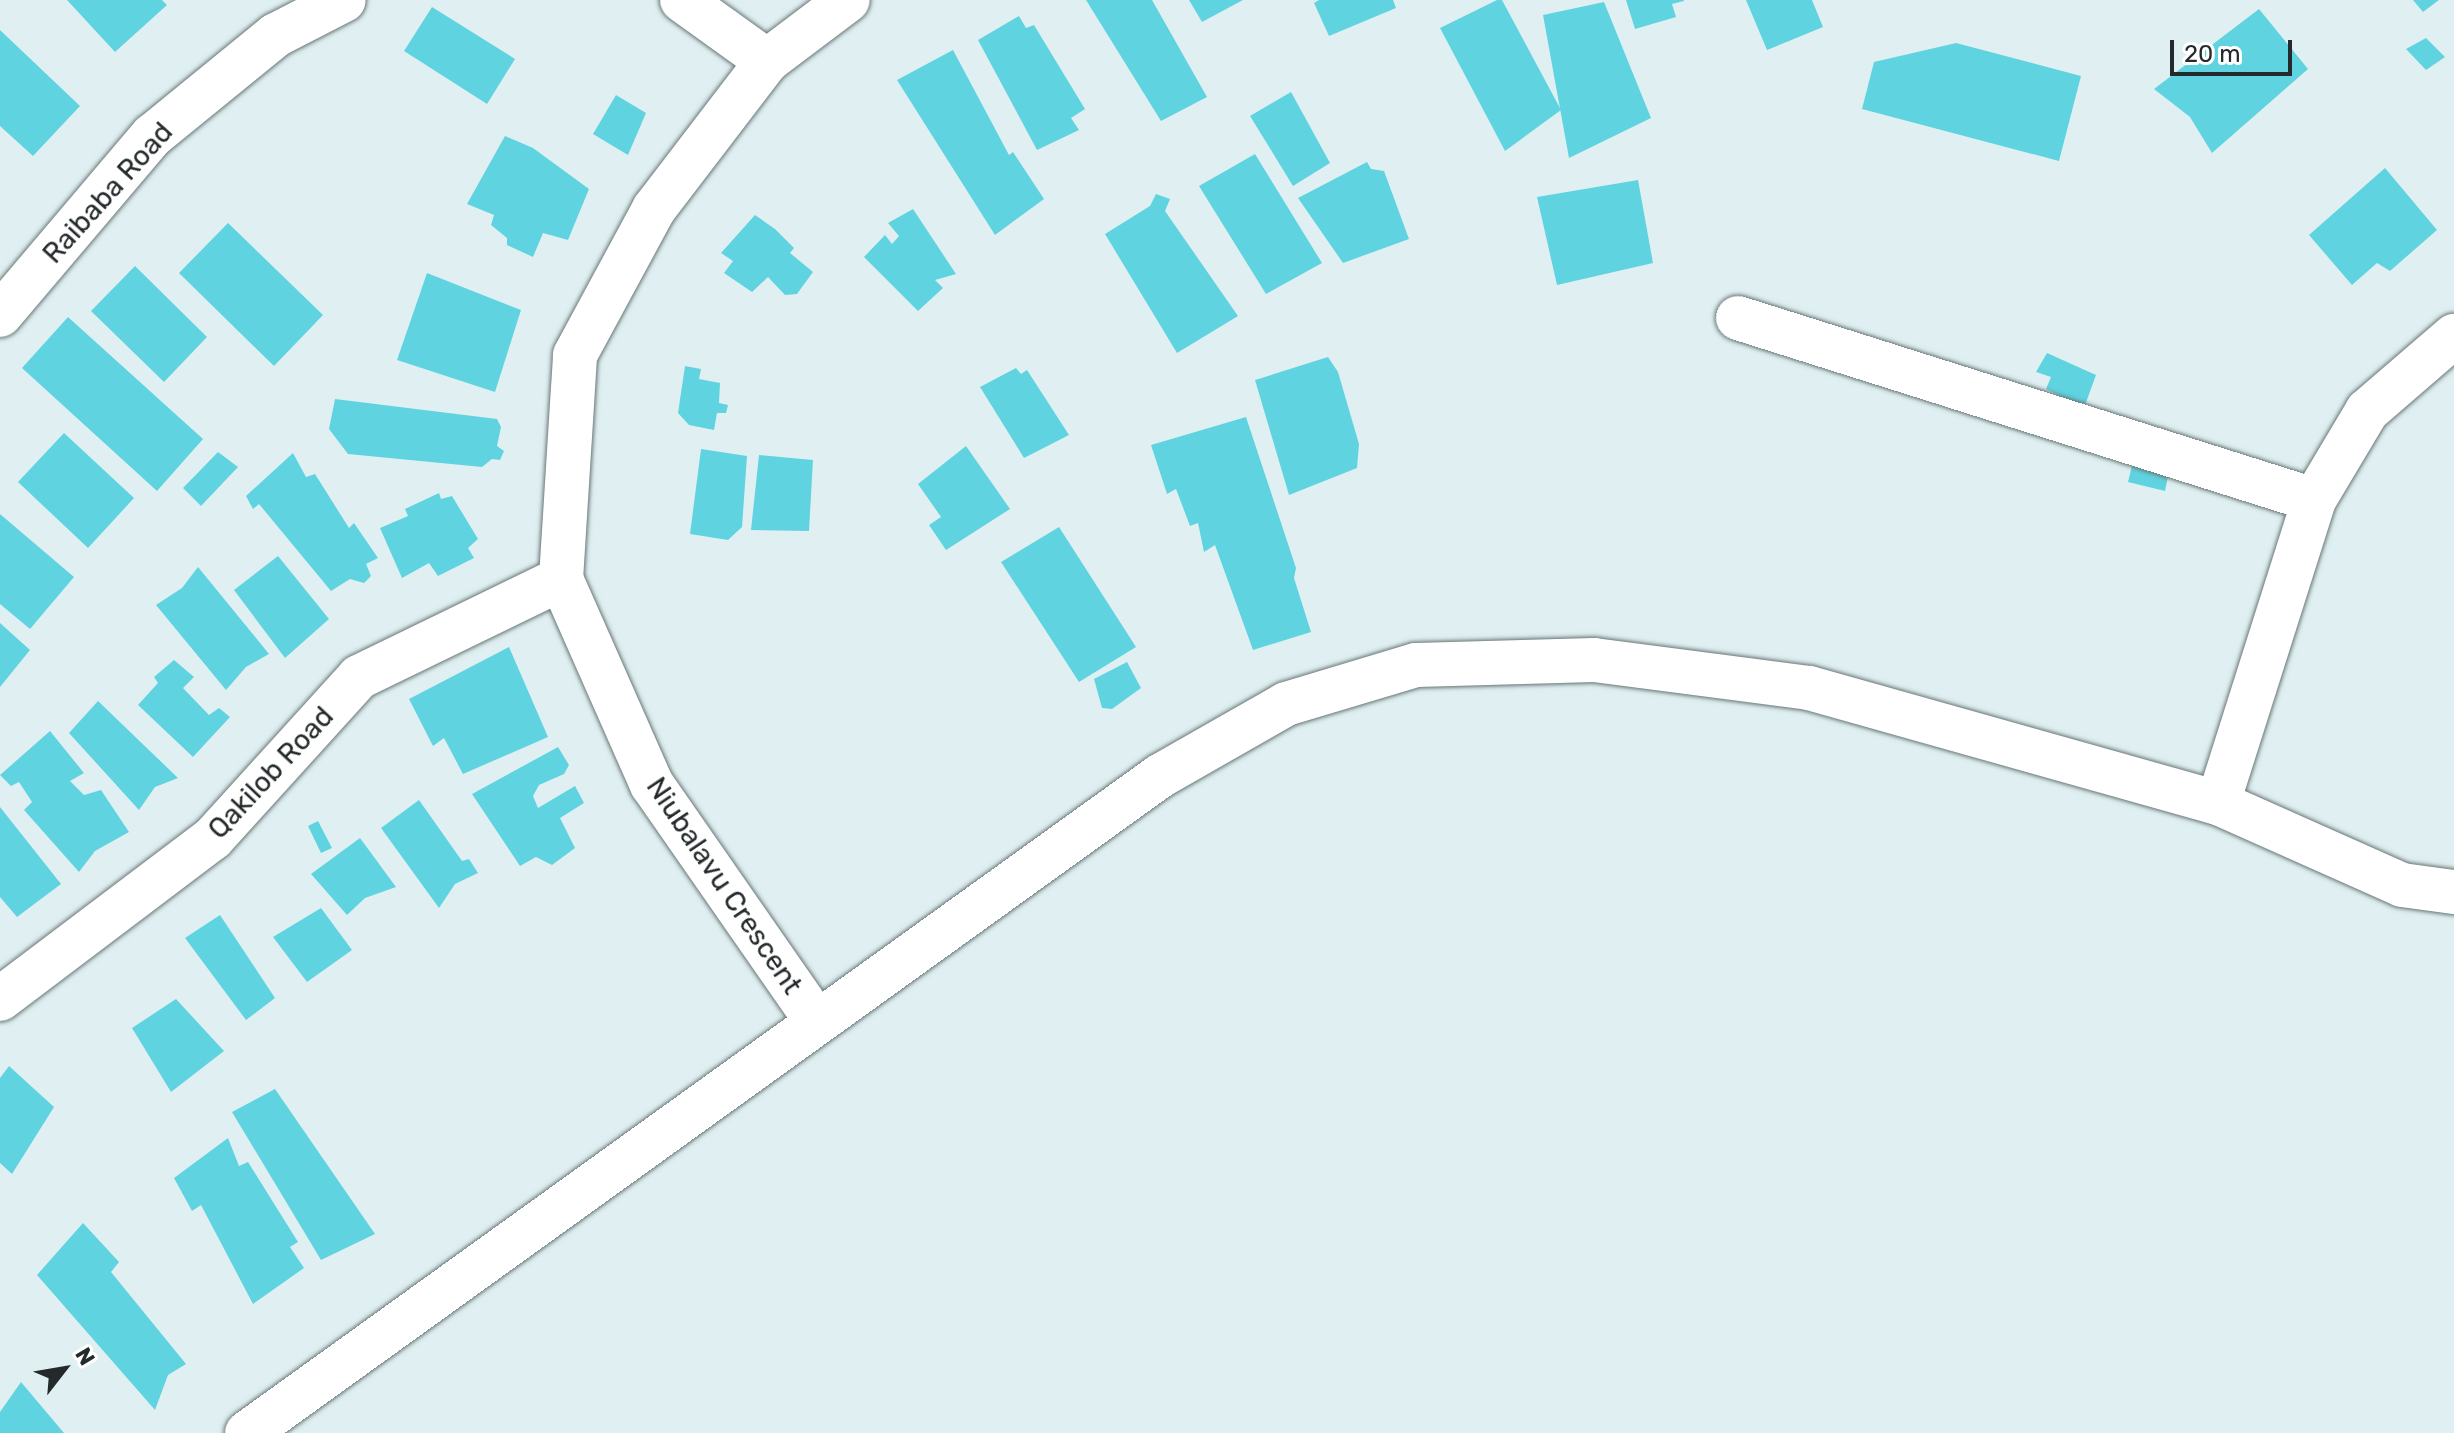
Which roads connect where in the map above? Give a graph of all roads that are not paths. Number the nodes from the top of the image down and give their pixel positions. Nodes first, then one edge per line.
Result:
1 (344, 0) edge
2 (682, 0) edge
3 (848, 0) edge
4 (767, 61) junction
5 (0, 315) edge
6 (1738, 318) dead end
7 (2454, 336) edge
8 (2314, 500) junction
9 (561, 579) junction
10 (2218, 803) junction
11 (2454, 892) edge
12 (0, 999) edge
13 (817, 1022) junction
14 (247, 1433) edge

1 - 5 street, Raibaba Road
2 - 4 street
3 - 4 street, Niubalavu Crescent
4 - 9 street, Niubalavu Crescent
6 - 8 street
7 - 8 street
8 - 10 street
9 - 12 street, Qakilob Road
9 - 13 street, Niubalavu Crescent
10 - 11 street
10 - 13 street
13 - 14 street

